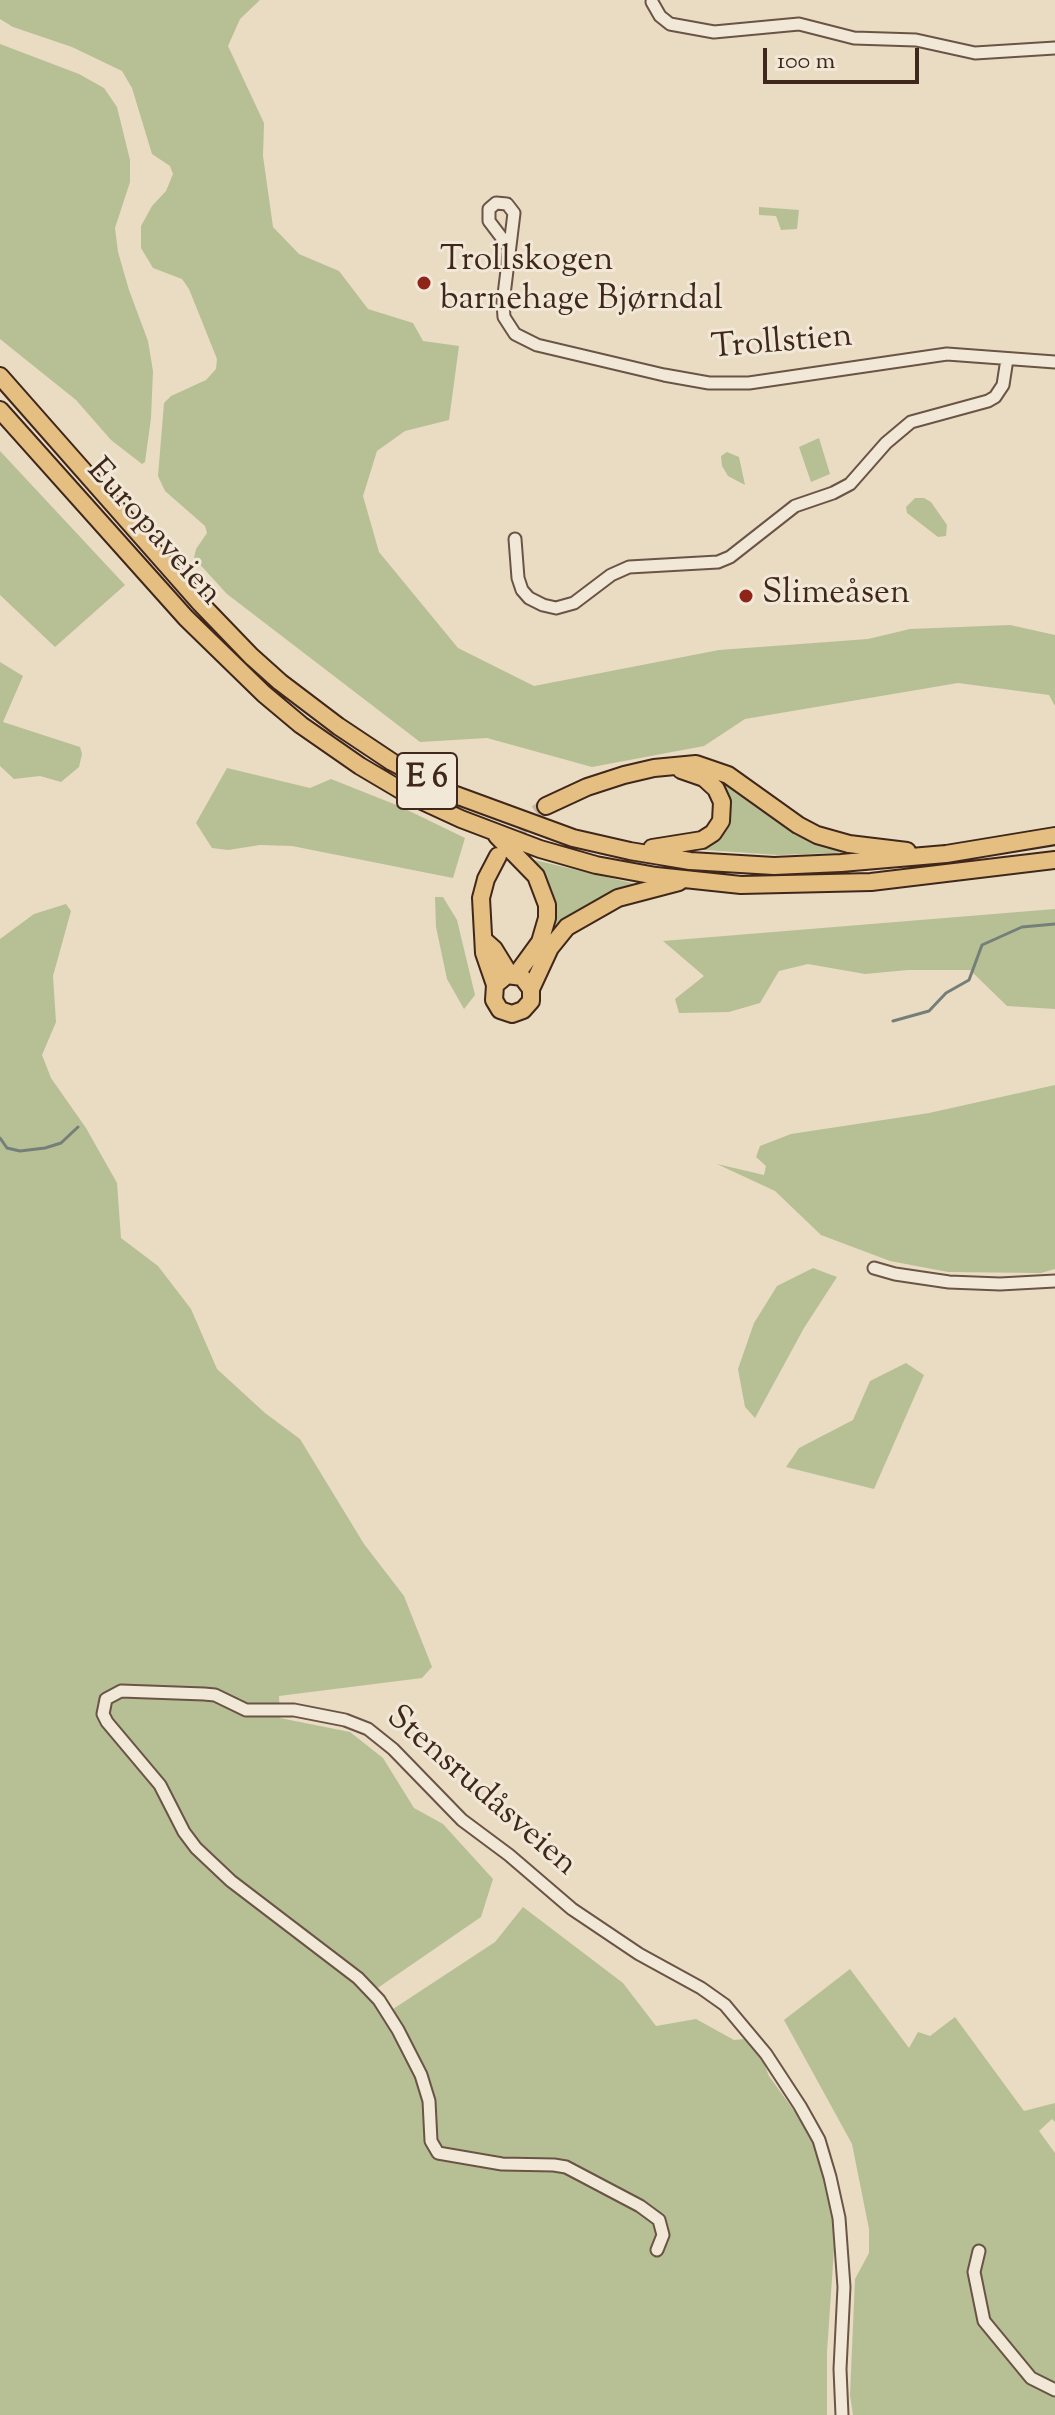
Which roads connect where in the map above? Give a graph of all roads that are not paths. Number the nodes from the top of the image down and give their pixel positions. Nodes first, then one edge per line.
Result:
1 (652, 2) edge
2 (1055, 48) edge
3 (508, 246) dead end
4 (1007, 359) junction
5 (1055, 362) edge
6 (0, 376) edge
7 (0, 410) edge
8 (515, 539) dead end
9 (668, 766) junction
10 (546, 806) tunnel mouth
11 (493, 832) junction
12 (1055, 836) edge
13 (630, 851) junction
14 (946, 854) junction
15 (498, 856) tunnel mouth
16 (1055, 860) edge
17 (687, 879) junction
18 (485, 941) junction
19 (513, 975) junction
20 (495, 985) junction
21 (531, 989) junction
22 (874, 1268) dead end
23 (1055, 1281) edge
24 (657, 2250) dead end
25 (979, 2251) dead end
26 (1055, 2390) edge
27 (842, 2415) edge

1 - 2 street
3 - 4 street, Trollstien
4 - 5 street, Trollstien
4 - 8 street
6 - 13 highway, Europaveien / E 6
7 - 11 highway, Europaveien / E 6
9 - 10 highway, E 6
9 - 13 highway, E 6
9 - 14 highway, E 6
11 - 17 highway, E 6
11 - 19 highway, E 6
12 - 14 highway, E 6
13 - 14 highway, E 6
15 - 18 highway, E 6
16 - 17 highway, E 6
17 - 21 highway, E 6
18 - 19 highway
18 - 20 highway, E 6
19 - 20 highway, E 6
19 - 21 highway
20 - 21 highway, E 6
22 - 23 street
24 - 27 street, Stensrudåsveien
25 - 26 street

